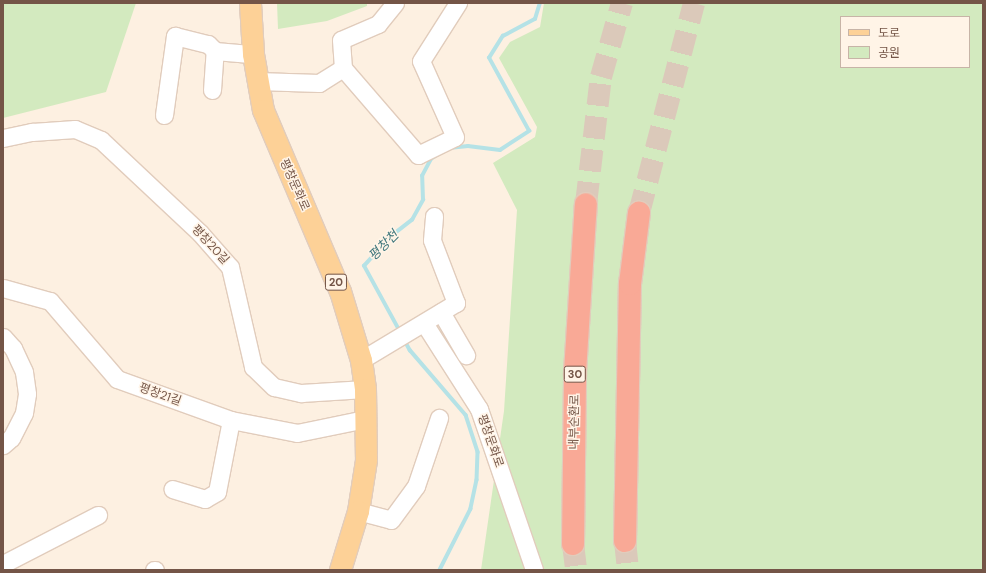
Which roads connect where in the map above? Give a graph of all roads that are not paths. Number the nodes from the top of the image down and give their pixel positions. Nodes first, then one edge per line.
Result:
1 (250, 3) edge
2 (395, 3) edge
3 (458, 3) edge
4 (215, 51) junction
5 (253, 54) junction
6 (343, 68) junction
7 (257, 81) junction
8 (212, 90) dead end
9 (164, 115) dead end
10 (3, 138) edge
11 (586, 204) tunnel mouth
12 (639, 213) tunnel mouth
13 (434, 216) dead end
14 (3, 288) edge
15 (441, 312) junction
16 (424, 323) junction
17 (3, 336) edge
18 (466, 355) dead end
19 (361, 360) junction
20 (365, 389) junction
21 (439, 418) dead end
22 (231, 420) junction
23 (365, 420) junction
24 (3, 446) edge
25 (172, 489) dead end
26 (358, 511) junction
27 (98, 515) dead end
28 (625, 541) tunnel mouth
29 (573, 544) tunnel mouth
30 (3, 564) edge
31 (340, 570) edge
32 (534, 570) edge

1 - 5 main road, 평창문화로 / 20
2 - 6 street
3 - 6 street
4 - 5 street
4 - 8 street
4 - 9 street
5 - 7 main road, 평창문화로 / 20
6 - 7 street
7 - 19 main road, 평창문화로 / 20
10 - 20 street, 평창20길
11 - 29 highway, 내부순환로 / 30
12 - 28 highway
13 - 15 street
14 - 22 street, 평창21길
15 - 16 street
15 - 18 street
16 - 19 street
16 - 32 street, 평창문화로
17 - 24 street
19 - 20 main road, 평창문화로 / 20
20 - 23 main road, 평창문화로 / 20
21 - 26 street
22 - 23 street, 평창21길
22 - 25 street
23 - 26 main road, 평창문화로 / 20
26 - 31 main road, 평창문화로 / 20
27 - 30 street

